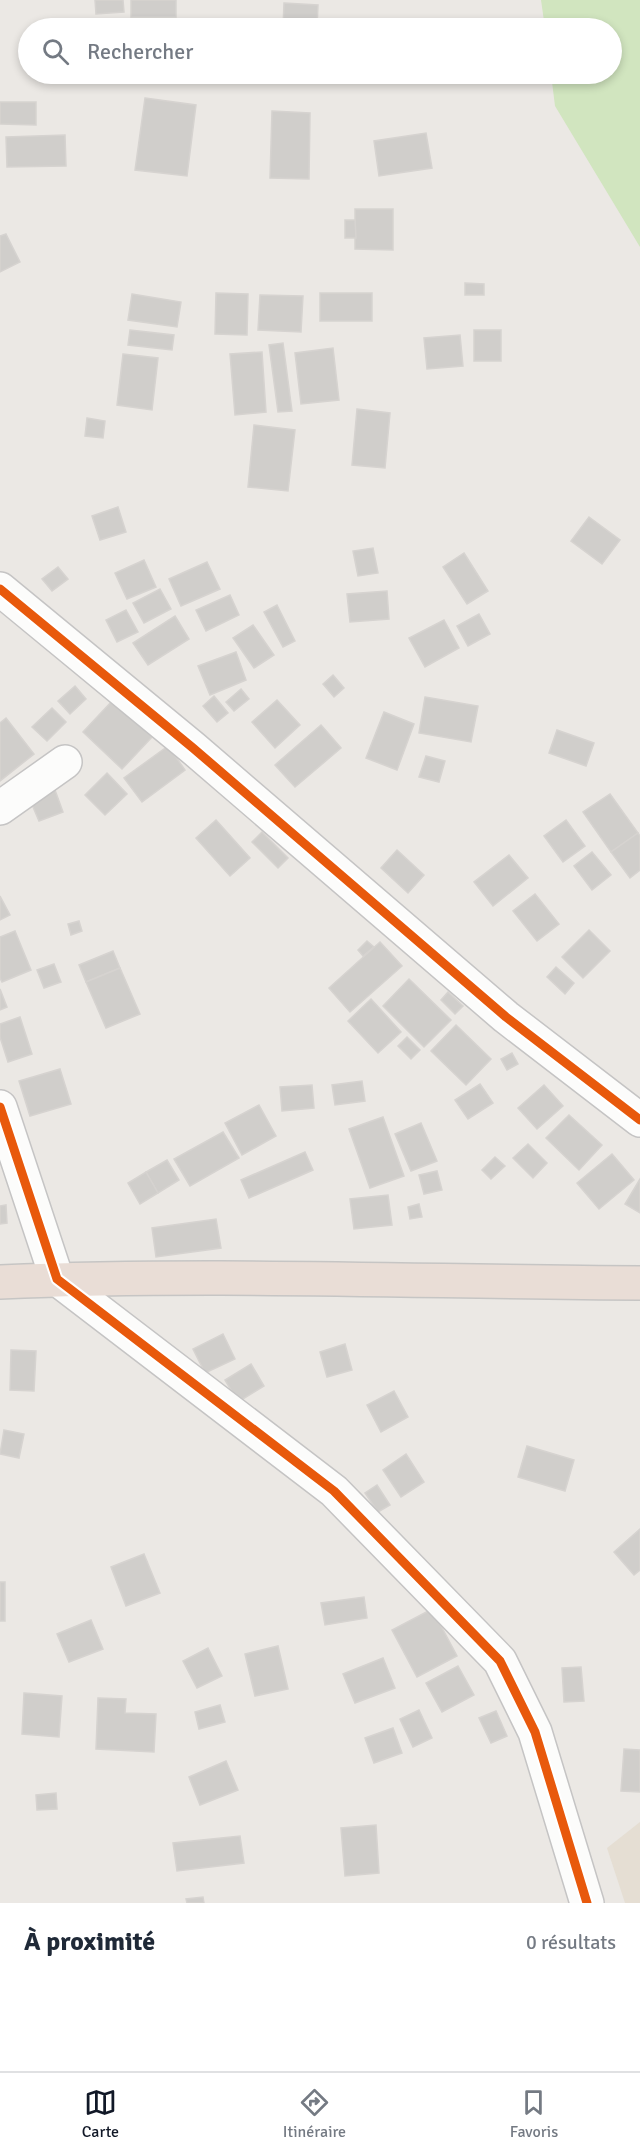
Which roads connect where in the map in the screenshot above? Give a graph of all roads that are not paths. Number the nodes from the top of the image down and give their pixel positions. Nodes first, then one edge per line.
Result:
1 (0, 589) edge
2 (65, 762) dead end
3 (0, 808) edge
4 (0, 1107) edge
5 (640, 1120) edge
6 (57, 1279) junction
7 (0, 1282) edge
8 (640, 1283) edge
9 (587, 1903) edge

1 - 5 street
2 - 3 street
4 - 6 street
6 - 7 highway
6 - 8 highway
6 - 9 street

